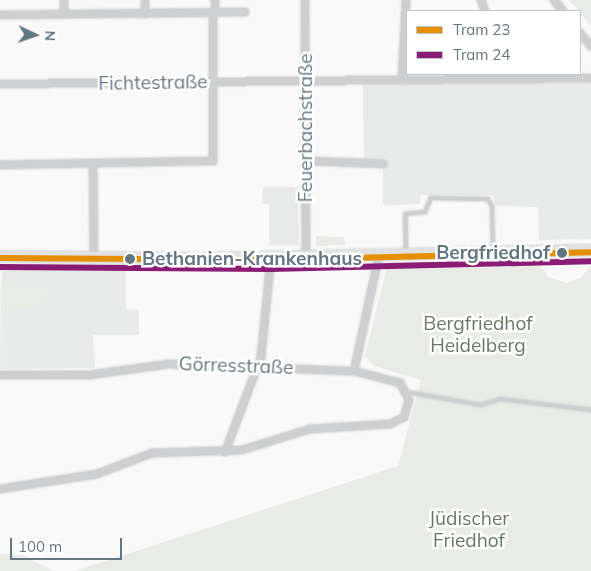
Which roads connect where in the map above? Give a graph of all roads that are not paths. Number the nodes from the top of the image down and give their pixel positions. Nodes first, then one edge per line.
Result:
1 (64, 0) edge
2 (146, 0) edge
3 (215, 0) edge
4 (305, 0) edge
5 (406, 0) edge
6 (554, 0) edge
7 (562, 10) edge
8 (245, 12) dead end
9 (214, 13) junction
10 (64, 14) junction
11 (145, 14) junction
12 (0, 15) edge
13 (581, 34) edge
14 (591, 46) edge
15 (510, 76) edge
16 (591, 78) edge
17 (306, 80) junction
18 (402, 80) junction
19 (213, 82) junction
20 (0, 84) edge
21 (306, 161) junction
22 (93, 164) junction
23 (383, 164) dead end
24 (0, 165) edge
25 (591, 250) edge
26 (493, 252) junction
27 (406, 254) junction
28 (380, 255) junction
29 (0, 256) edge
30 (306, 256) junction
31 (271, 257) junction
32 (94, 258) junction
33 (258, 366) junction
34 (354, 371) junction
35 (0, 375) edge
36 (407, 392) junction
37 (591, 410) edge
38 (225, 452) junction
39 (0, 489) edge

1 - 10 street
2 - 11 street
3 - 9 street
4 - 17 street, Feuerbachstraße
5 - 18 street
6 - 7 street
8 - 9 street
9 - 11 street
9 - 19 street
10 - 11 street
10 - 12 street
13 - 14 street
15 - 16 street, Fichtestraße
15 - 18 street, Fichtestraße
17 - 18 street, Fichtestraße
17 - 19 street, Fichtestraße
17 - 21 street, Feuerbachstraße
19 - 20 street, Fichtestraße
19 - 22 street
21 - 23 street
21 - 30 street, Feuerbachstraße
22 - 24 street
22 - 32 street
25 - 26 main road
26 - 27 main road
26 - 27 lane
27 - 28 main road
28 - 30 main road
28 - 34 street
29 - 32 main road
30 - 31 main road
31 - 32 main road
31 - 33 street
33 - 34 street, Görresstraße
33 - 35 street, Görresstraße
33 - 38 street
34 - 36 street, Görresstraße
36 - 37 lane
36 - 38 street
38 - 39 street

